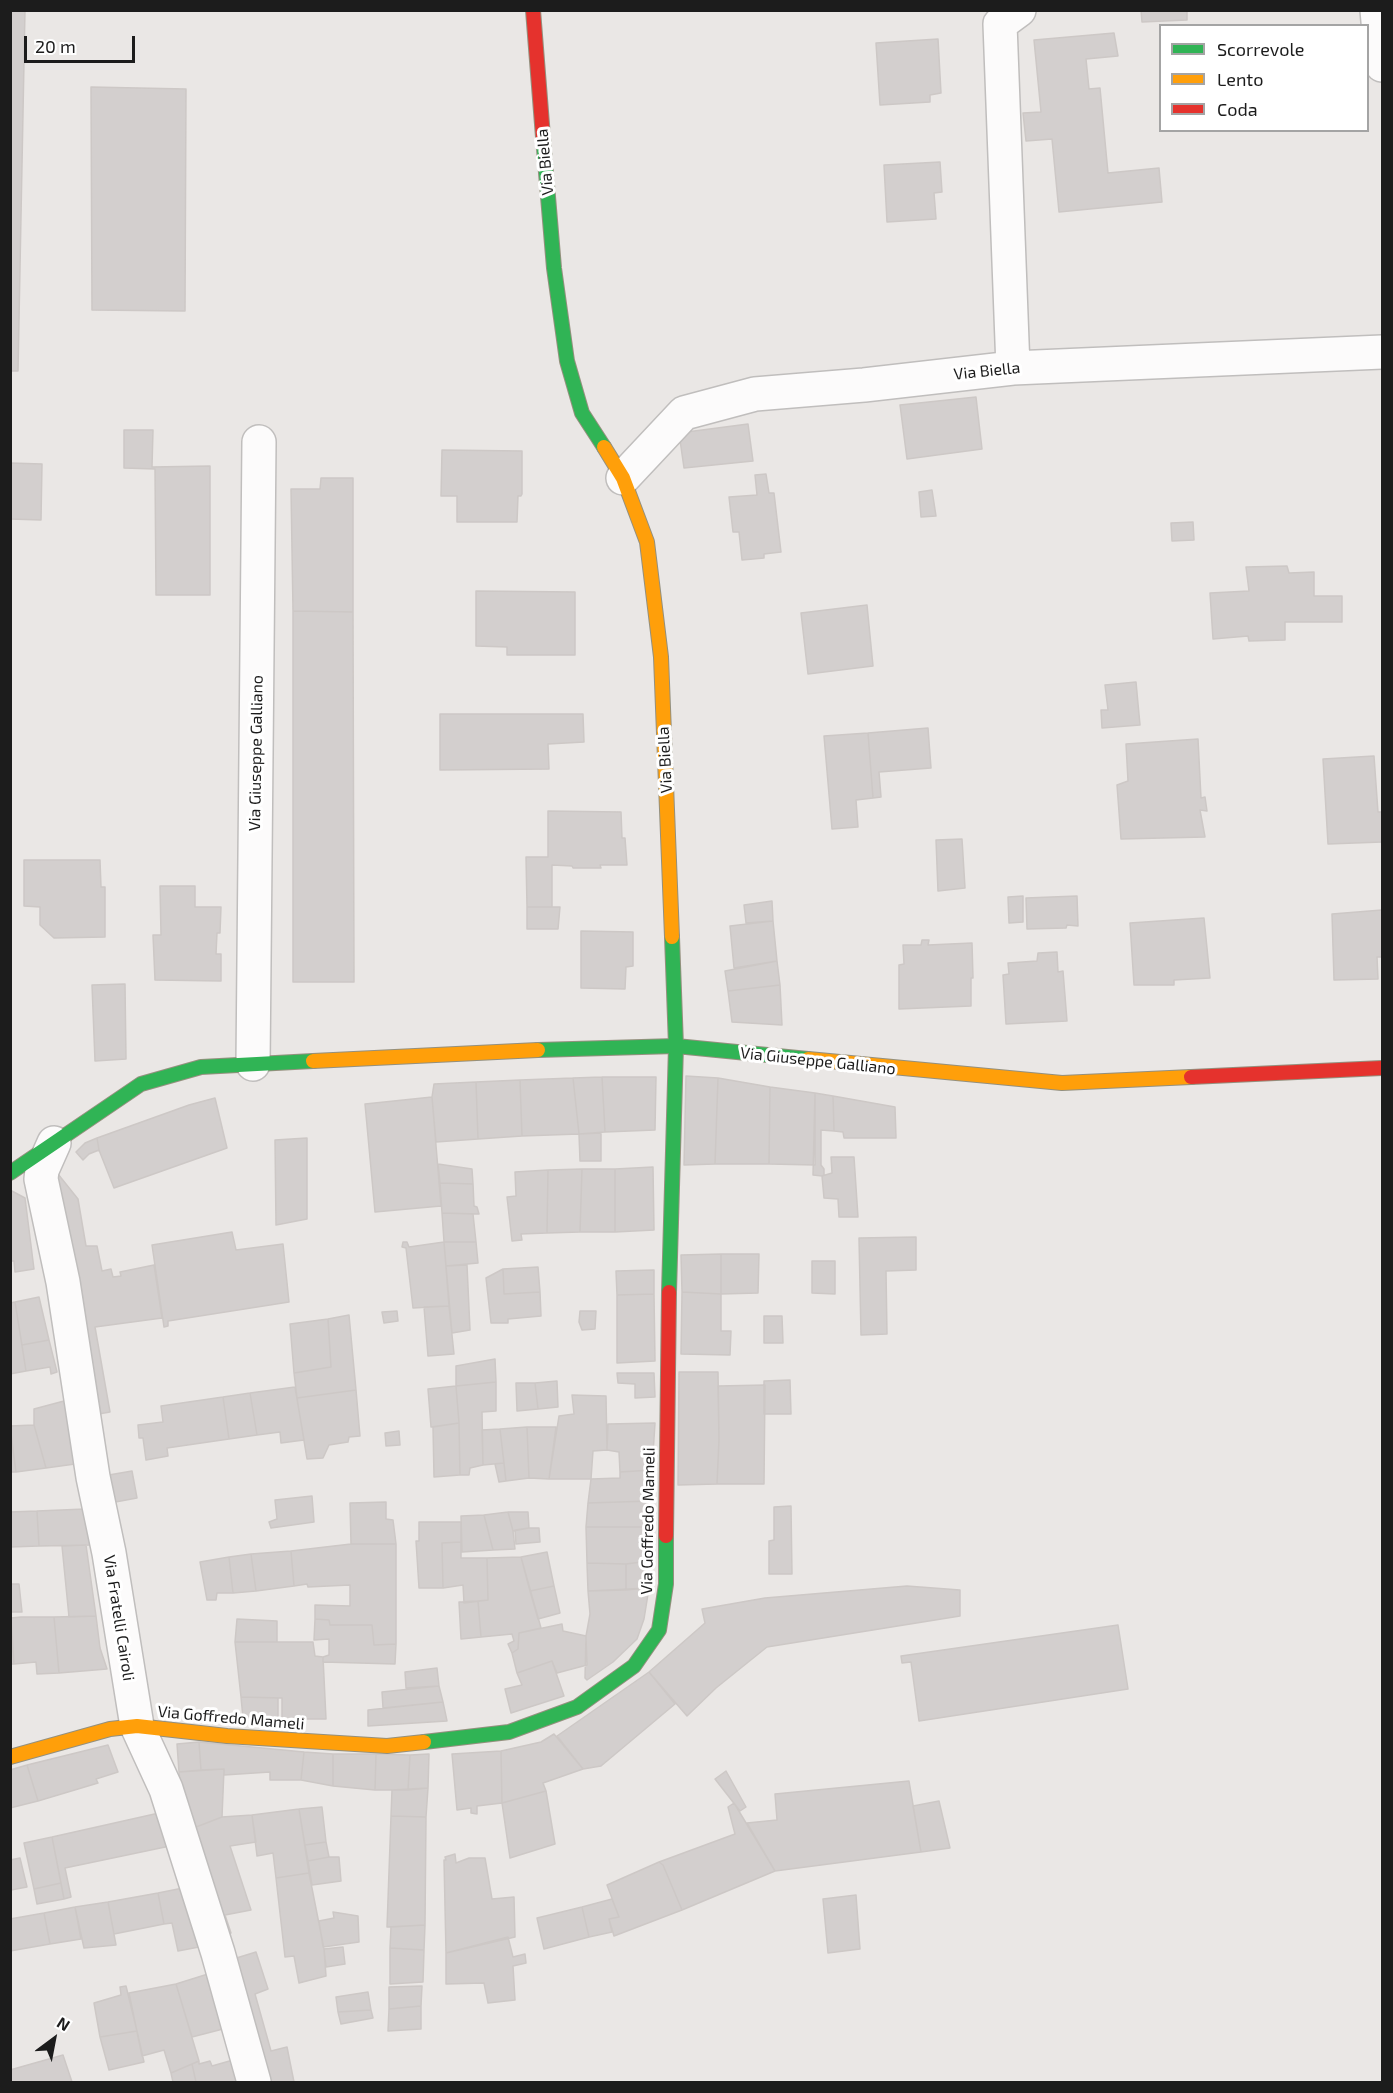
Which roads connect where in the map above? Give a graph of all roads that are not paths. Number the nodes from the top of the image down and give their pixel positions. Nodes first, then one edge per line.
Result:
1 (533, 10) edge
2 (1019, 10) edge
3 (1377, 10) edge
4 (1383, 65) edge
5 (1383, 352) edge
6 (1013, 368) junction
7 (259, 442) dead end
8 (623, 478) junction
9 (676, 1046) junction
10 (252, 1064) junction
11 (1383, 1068) edge
12 (54, 1143) junction
13 (10, 1173) edge
14 (137, 1726) junction
15 (10, 1757) edge
16 (254, 2082) edge

1 - 8 street, Via Biella
2 - 6 street
3 - 4 street
5 - 6 street, Via Biella
6 - 8 street, Via Biella
7 - 10 street, Via Giuseppe Galliano
8 - 9 street, Via Biella
9 - 10 street, Via Giuseppe Galliano
9 - 11 street, Via Giuseppe Galliano
9 - 14 street, Via Goffredo Mameli
10 - 12 street, Via Giuseppe Galliano
12 - 13 street, Via Giuseppe Galliano
12 - 14 street, Via Fratelli Cairoli
14 - 15 street, Via Goffredo Mameli
14 - 16 street, Via Fratelli Cairoli

